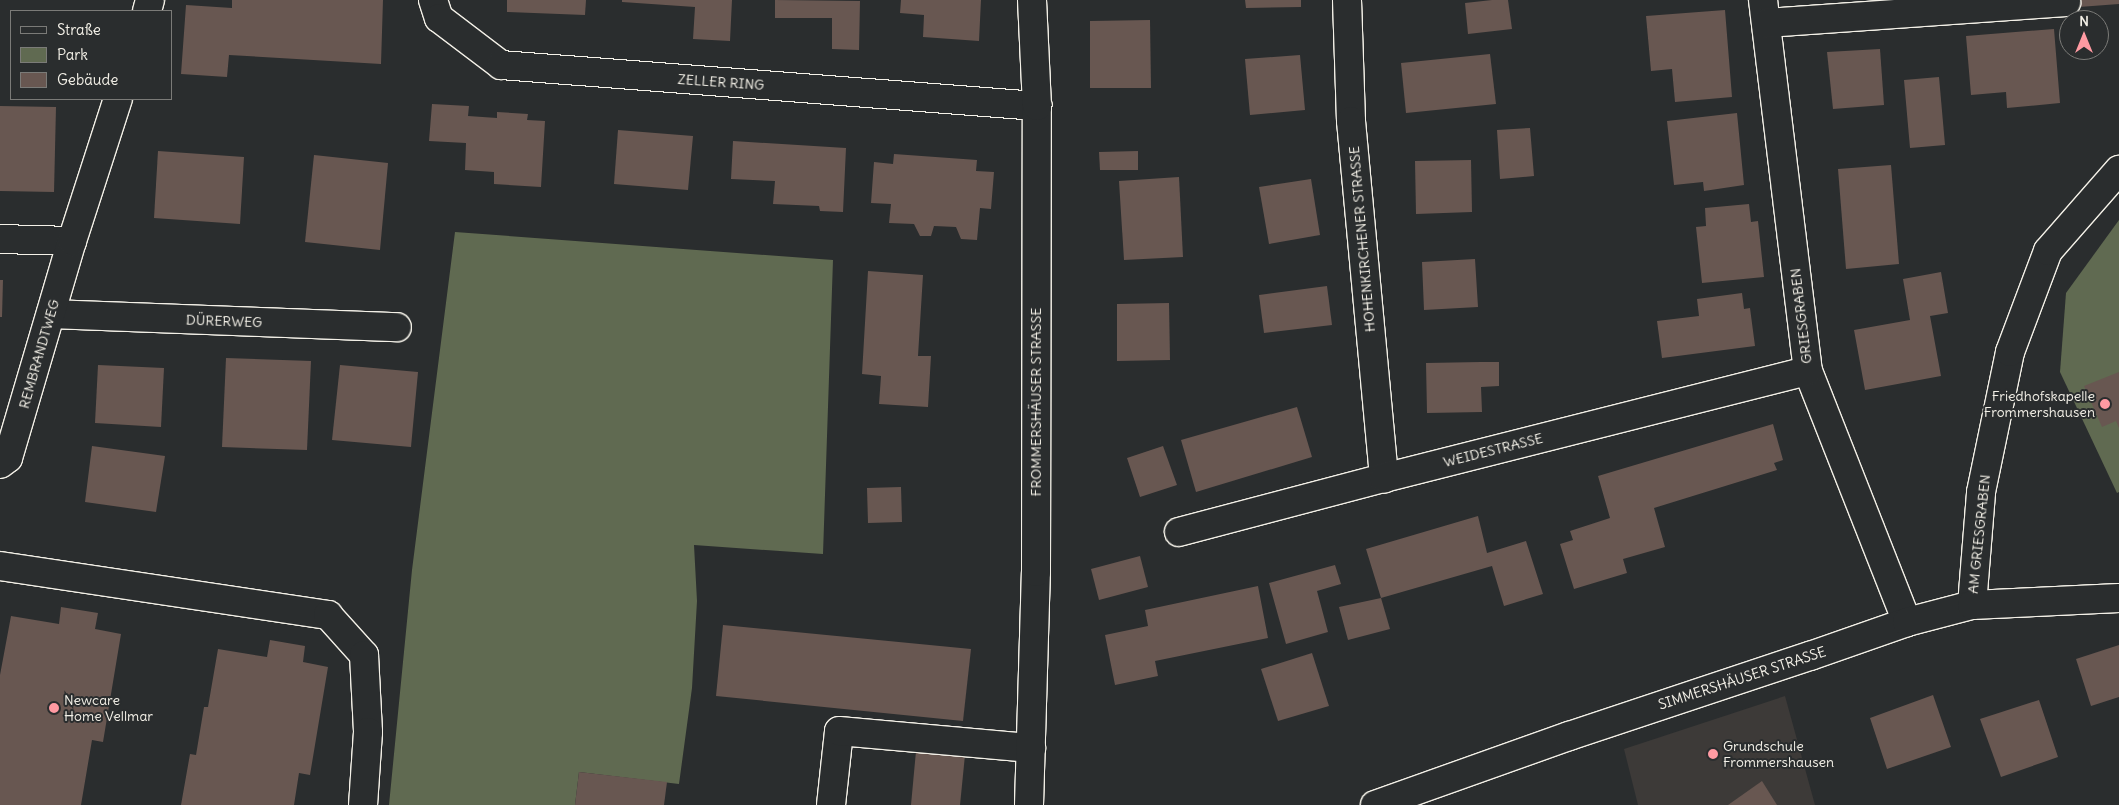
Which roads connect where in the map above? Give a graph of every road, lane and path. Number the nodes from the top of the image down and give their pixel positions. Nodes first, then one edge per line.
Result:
1 (433, 0) edge
2 (1032, 0) edge
3 (1347, 0) edge
4 (2066, 2) dead end
5 (1765, 11) edge
6 (118, 100) edge
7 (1037, 106) junction
8 (2119, 170) edge
9 (0, 239) edge
10 (72, 241) junction
11 (52, 314) junction
12 (397, 327) dead end
13 (1808, 371) junction
14 (0, 464) edge
15 (1384, 478) junction
16 (1180, 532) dead end
17 (0, 566) edge
18 (2119, 598) edge
19 (1972, 605) junction
20 (1907, 622) junction
21 (1031, 748) junction
22 (363, 805) edge
23 (831, 805) edge
24 (1029, 805) edge
25 (1375, 805) edge

1 - 7 street, ZELLER RING
2 - 7 street, FROMMERSHÄUSER STRASSE
3 - 15 street, HOHENKIRCHENER STRASSE
4 - 5 street, GRIESGRABEN
5 - 13 street, GRIESGRABEN
6 - 10 street, REMBRANDTWEG
7 - 21 street, FROMMERSHÄUSER STRASSE
8 - 19 street, AM GRIESGRABEN
9 - 10 street
10 - 11 street, REMBRANDTWEG
11 - 12 street, DÜRERWEG
11 - 14 street, REMBRANDTWEG
13 - 15 street, WEIDESTRASSE
13 - 20 street, GRIESGRABEN
15 - 16 street, WEIDESTRASSE
17 - 22 street
18 - 19 street, SIMMERSHÄUSER STRASSE
19 - 20 street, SIMMERSHÄUSER STRASSE
20 - 25 street, SIMMERSHÄUSER STRASSE
21 - 23 street
21 - 24 street, FROMMERSHÄUSER STRASSE

